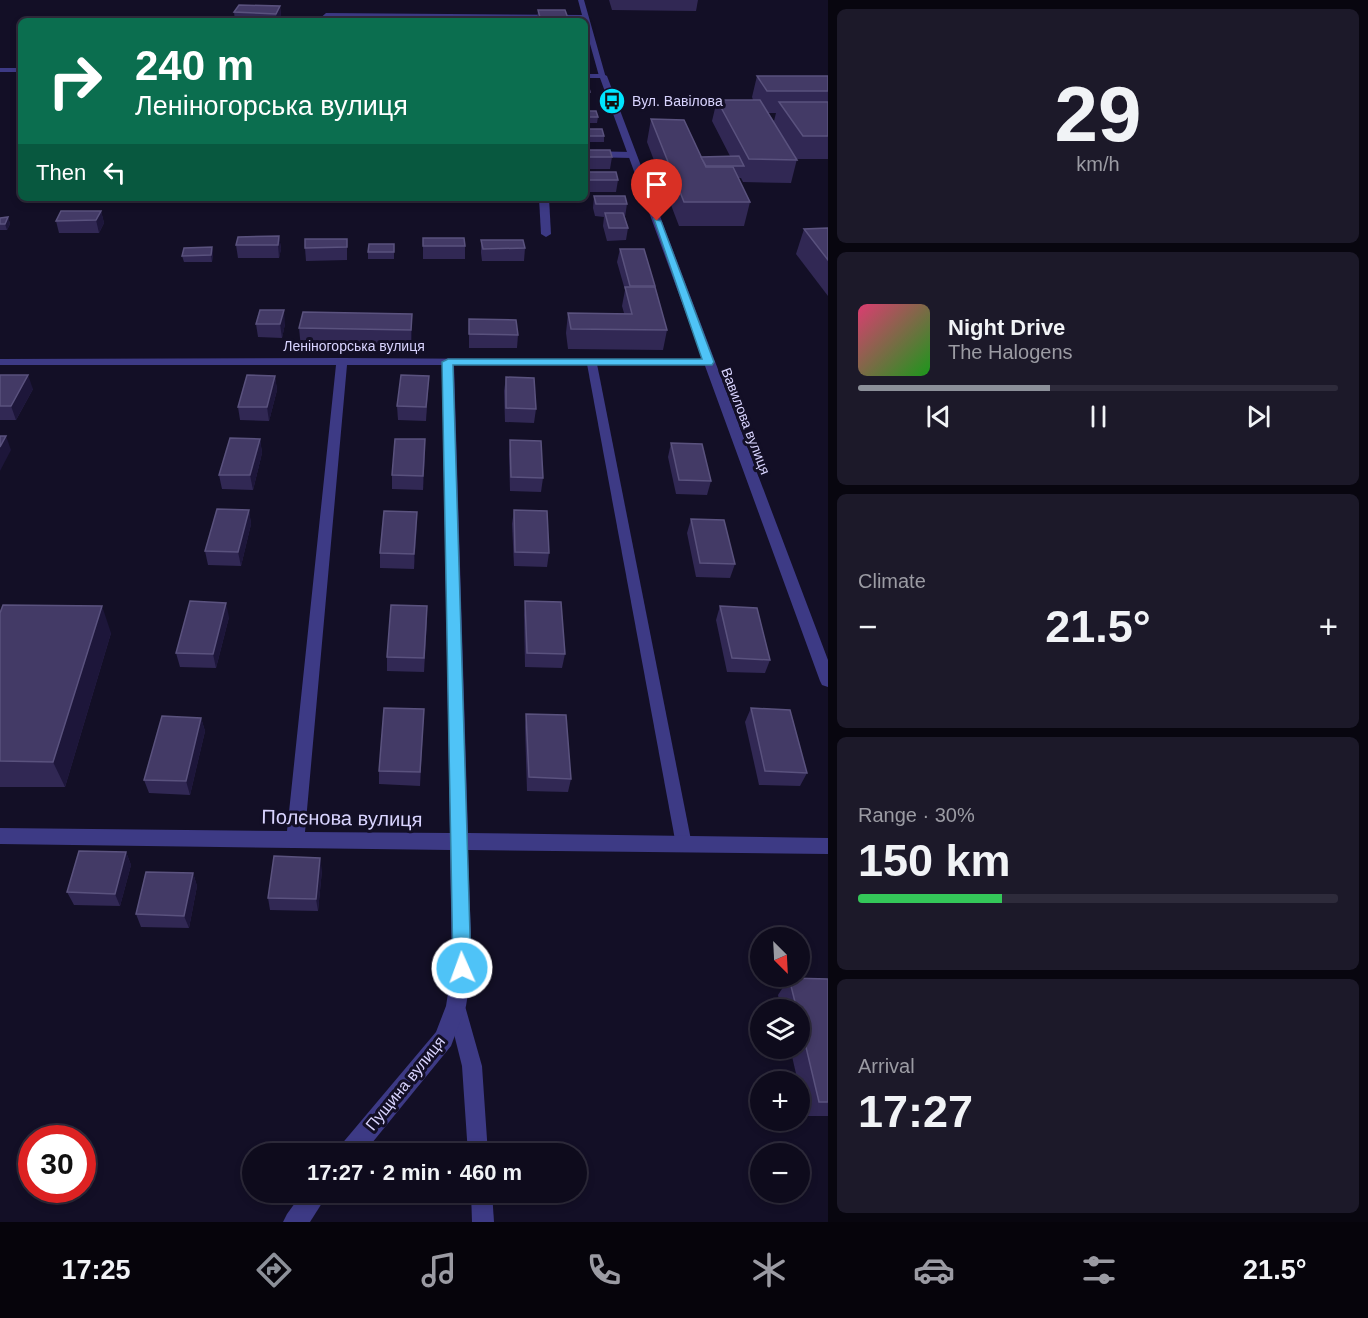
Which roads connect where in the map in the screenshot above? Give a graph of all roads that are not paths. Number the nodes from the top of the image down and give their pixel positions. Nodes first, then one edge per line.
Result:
1 (581, 0) edge
2 (586, 17) joint
3 (323, 18) edge
4 (588, 24) edge
5 (0, 70) edge
6 (18, 70) edge
7 (588, 76) edge
8 (603, 76) junction
9 (588, 154) edge
10 (632, 155) junction
11 (544, 201) edge
12 (546, 234) dead end
13 (342, 361) junction
14 (0, 362) edge
15 (448, 362) junction
16 (708, 362) junction
17 (592, 364) junction
18 (828, 681) edge
19 (0, 836) edge
20 (295, 840) junction
21 (458, 842) junction
22 (684, 845) junction
23 (828, 846) edge
24 (456, 1006) junction
25 (357, 1143) edge
26 (477, 1143) edge
27 (310, 1203) edge
28 (482, 1203) edge
29 (295, 1222) edge
30 (483, 1222) edge

1 - 2 street, Вавилова вулиця
2 - 3 street
4 - 8 street, Вавилова вулиця
5 - 6 street
7 - 8 street
8 - 10 street, Вавилова вулиця
9 - 10 street
10 - 16 street, Вавилова вулиця
11 - 12 street
13 - 14 street, Леніногорська вулиця
13 - 15 street, Леніногорська вулиця
13 - 20 street
15 - 17 street, Леніногорська вулиця
15 - 21 street, Пущина вулиця
16 - 17 street, Леніногорська вулиця
16 - 18 street, Вавилова вулиця
17 - 22 lane
19 - 20 street, Полєнова вулиця
20 - 21 street, Полєнова вулиця
21 - 22 street, Полєнова вулиця
21 - 24 street, Пущина вулиця
22 - 23 street, Полєнова вулиця
24 - 25 street, Пущина вулиця
24 - 26 lane
27 - 29 street
28 - 30 lane

